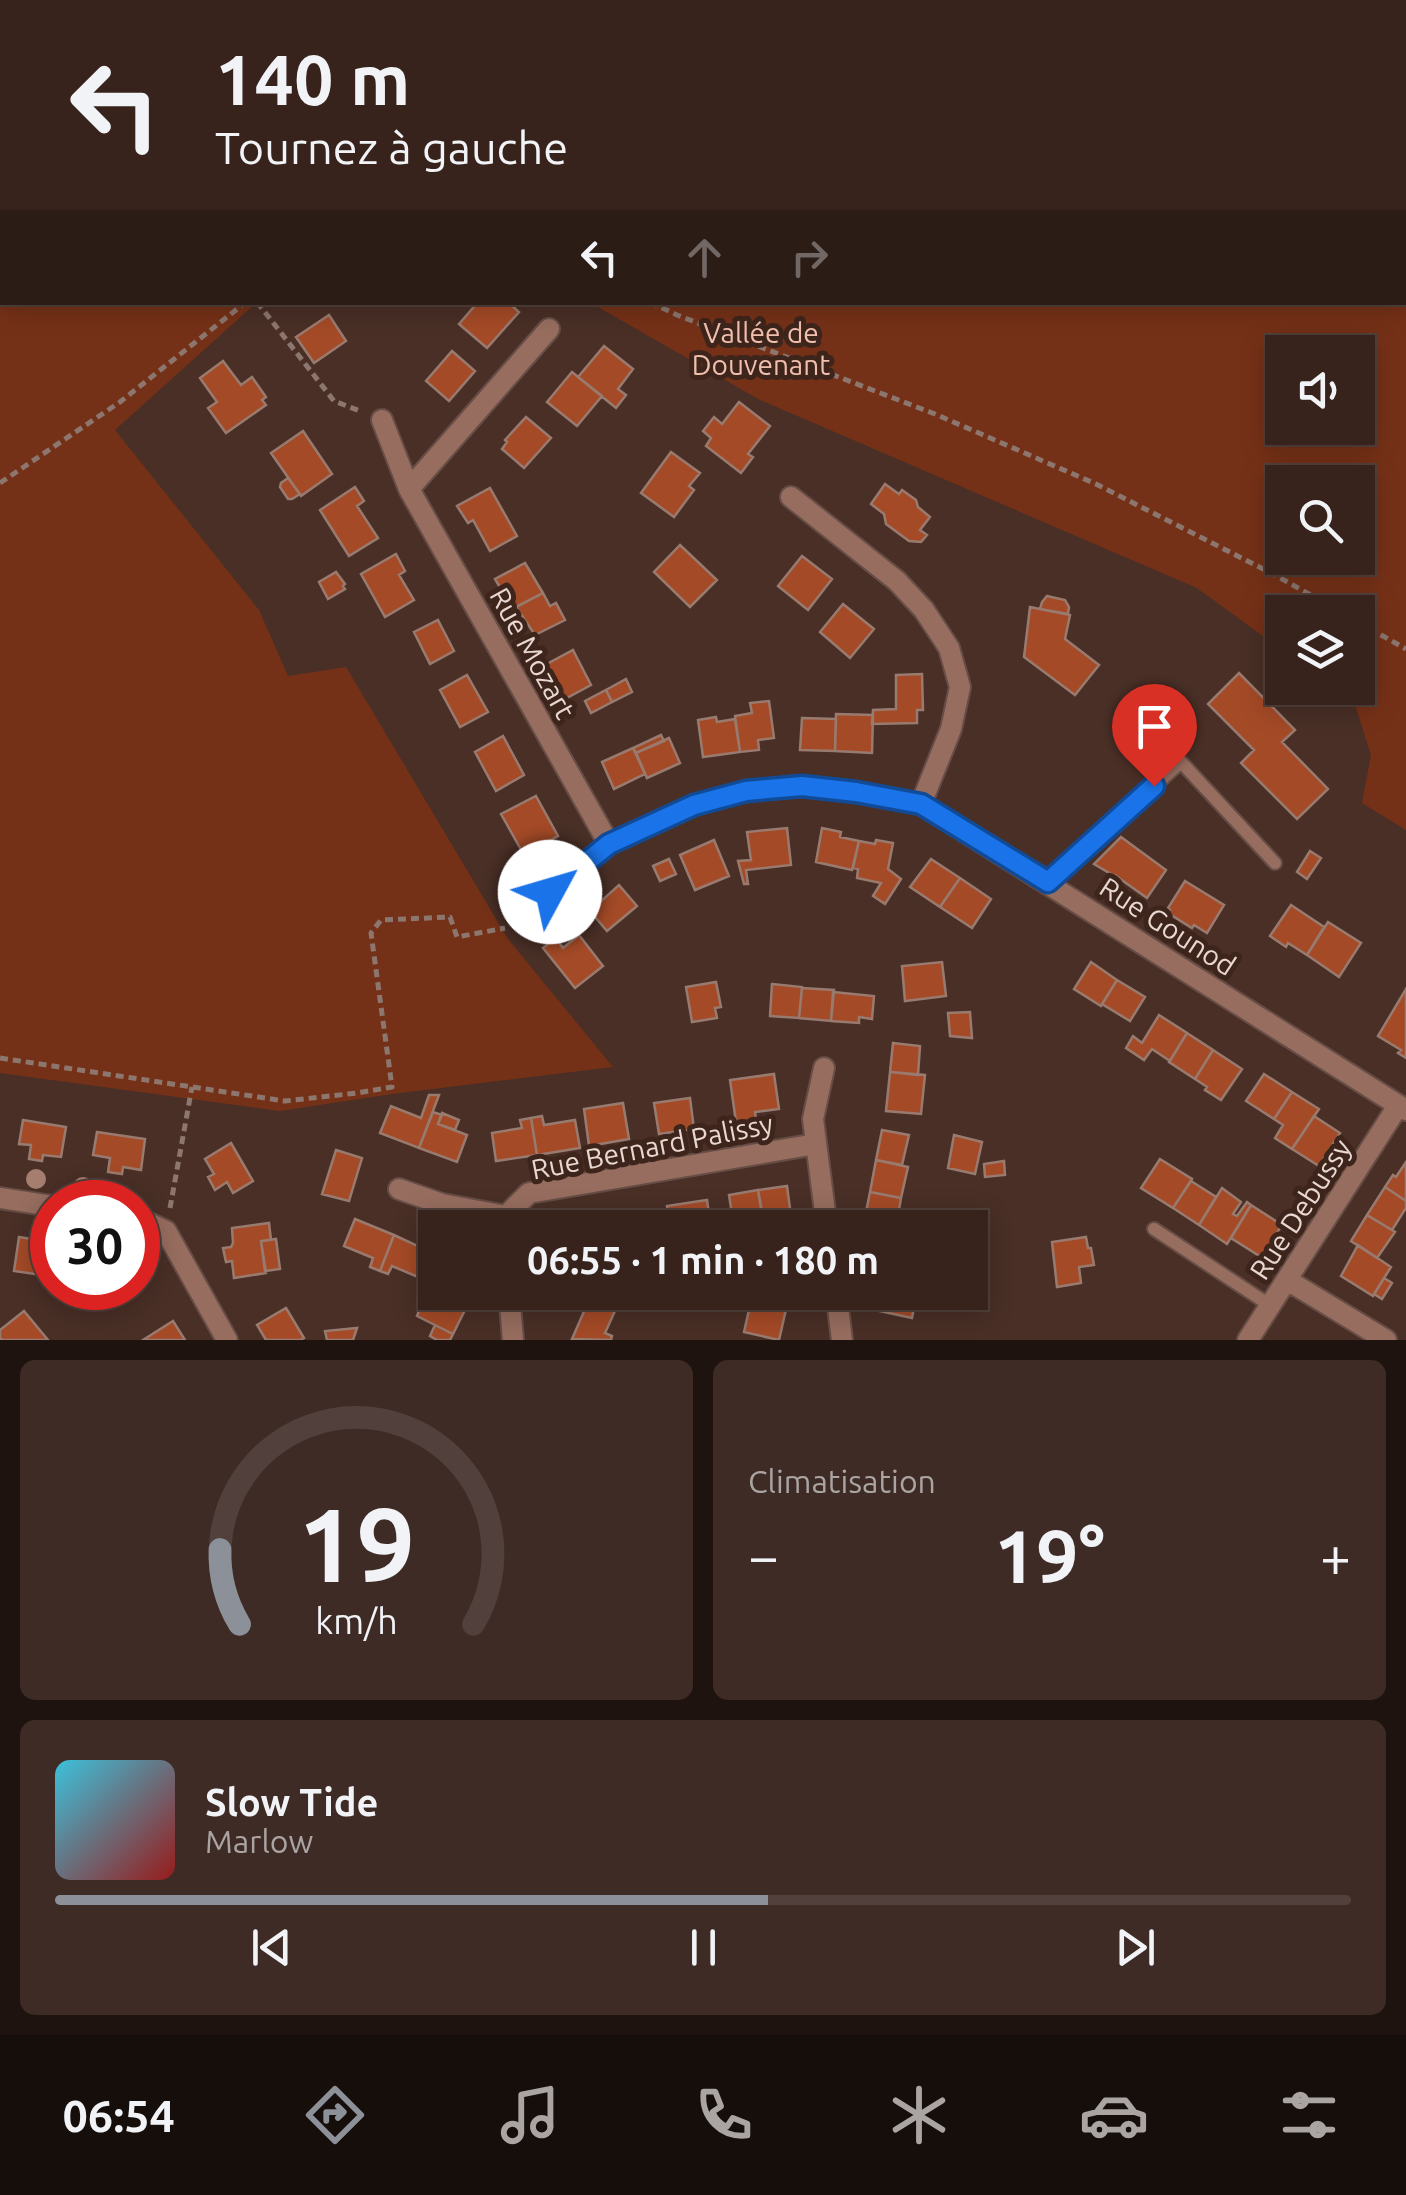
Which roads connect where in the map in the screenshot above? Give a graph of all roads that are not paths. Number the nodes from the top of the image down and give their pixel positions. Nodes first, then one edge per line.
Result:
1 (549, 329) dead end
2 (382, 420) road end
3 (409, 489) junction
4 (791, 496) dead end
5 (921, 804) junction
6 (609, 844) junction
7 (1275, 863) dead end
8 (1048, 882) junction
9 (521, 916) road end
10 (824, 1068) dead end
11 (1402, 1108) edge
12 (816, 1144) junction
13 (399, 1188) dead end
14 (0, 1198) edge
15 (30, 1203) edge
16 (463, 1210) edge
17 (516, 1210) edge
18 (825, 1210) edge
19 (160, 1228) edge
20 (1154, 1229) dead end
21 (1287, 1280) junction
22 (1270, 1306) junction
23 (510, 1310) edge
24 (838, 1310) edge
25 (227, 1339) edge
26 (513, 1340) edge
27 (842, 1340) edge
28 (1248, 1340) edge
29 (1386, 1340) edge

1 - 3 street
2 - 3 street, Rue Mozart
3 - 6 street, Rue Mozart
4 - 5 street
5 - 6 street, Rue Gounod
5 - 8 street, Rue Gounod
6 - 9 street, Rue Gounod
7 - 8 lane
8 - 11 street, Rue Gounod
10 - 12 street
11 - 21 street, Rue Debussy
12 - 17 street, Rue Bernard Palissy
12 - 18 street
13 - 16 street, Rue Bernard Palissy
14 - 15 street
19 - 25 street
20 - 22 lane
21 - 22 street, Rue Debussy
21 - 29 street
22 - 28 street, Rue Debussy
23 - 26 street
24 - 27 street

